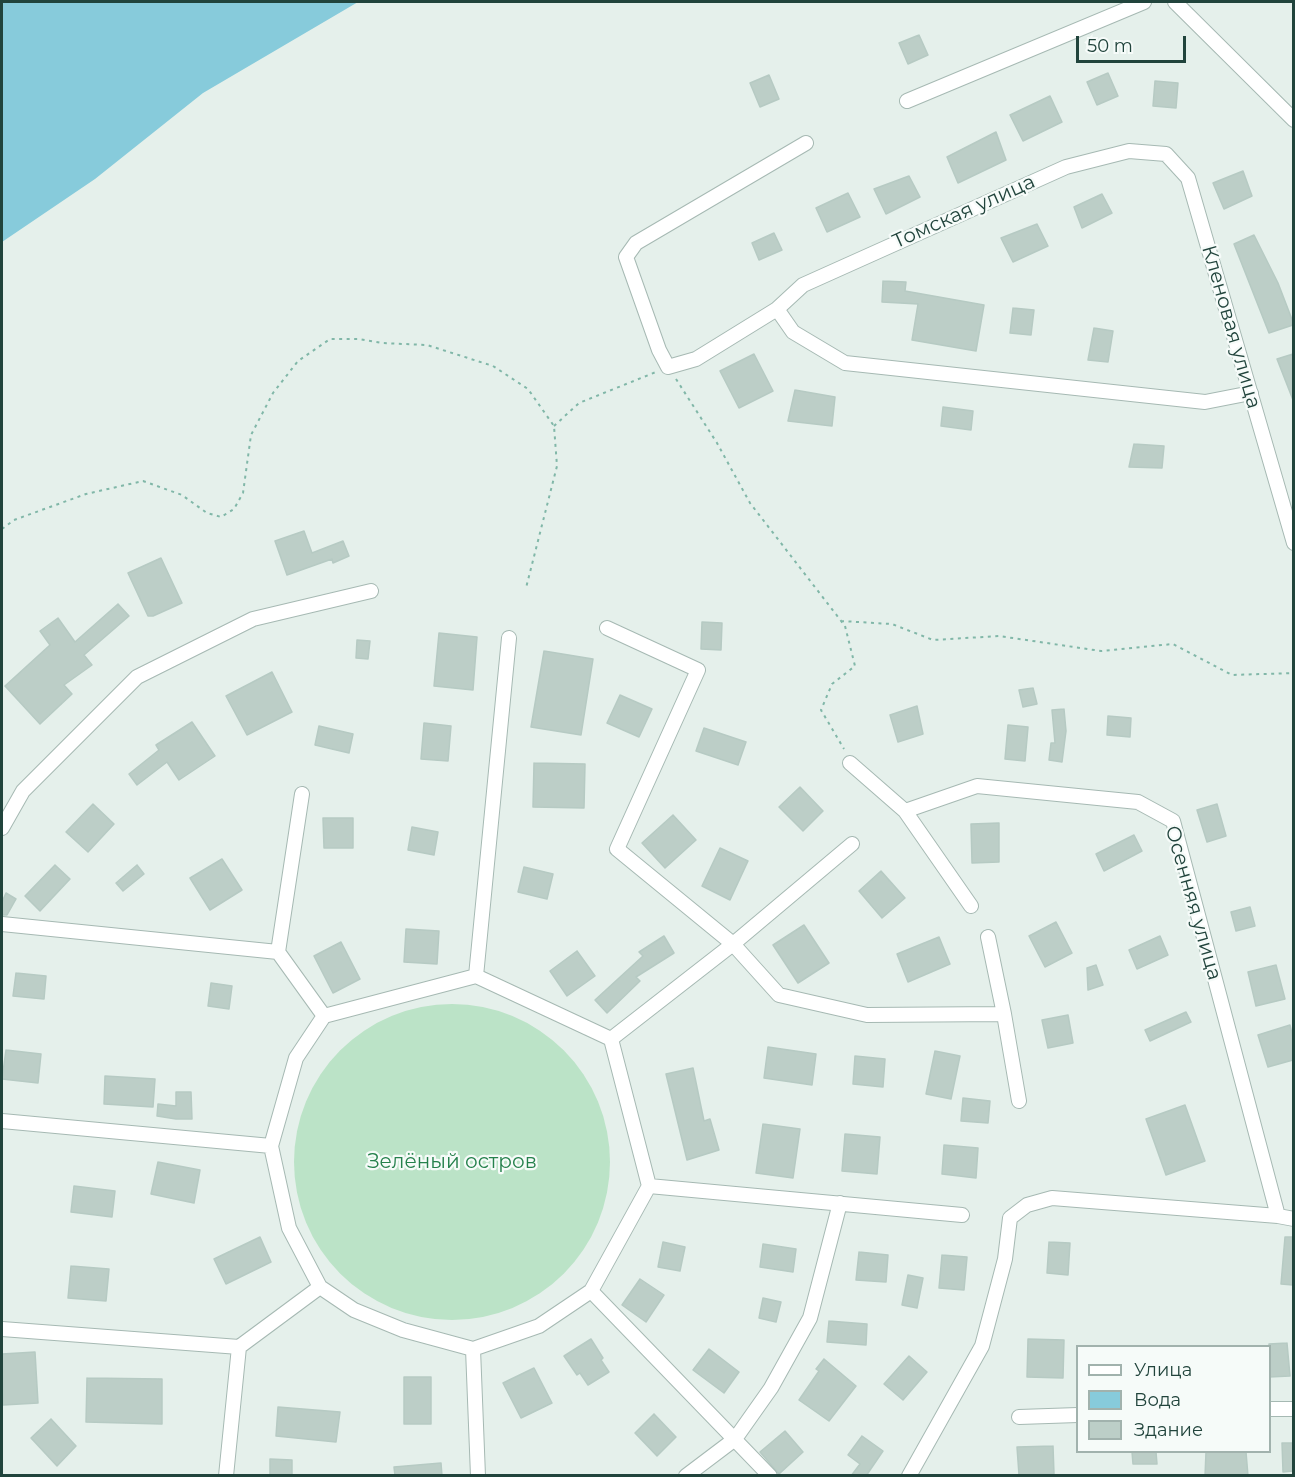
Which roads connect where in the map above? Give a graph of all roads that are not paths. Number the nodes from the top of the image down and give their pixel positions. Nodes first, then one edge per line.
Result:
1 (1144, 2) edge
2 (1175, 2) edge
3 (907, 102) dead end
4 (1293, 120) edge
5 (806, 142) dead end
6 (1129, 151) joint
7 (777, 309) junction
8 (1251, 393) junction
9 (1293, 543) edge
10 (371, 591) dead end
11 (607, 628) dead end
12 (509, 638) dead end
13 (850, 763) road end
14 (302, 794) dead end
15 (905, 811) junction
16 (2, 828) edge
17 (852, 844) dead end
18 (971, 906) dead end
19 (2, 924) edge
20 (988, 937) dead end
21 (733, 944) junction
22 (278, 952) junction
23 (476, 976) junction
24 (1004, 1014) junction
25 (324, 1016) junction
26 (611, 1039) junction
27 (1019, 1101) dead end
28 (2, 1121) edge
29 (271, 1146) junction
30 (649, 1186) junction
31 (840, 1203) junction
32 (962, 1215) dead end
33 (1278, 1216) junction
34 (1293, 1219) edge
35 (320, 1287) junction
36 (591, 1291) junction
37 (2, 1329) edge
38 (239, 1347) junction
39 (474, 1349) junction
40 (1271, 1409) edge
41 (1293, 1409) edge
42 (1076, 1415) edge
43 (1019, 1417) dead end
44 (735, 1439) junction
45 (226, 1476) edge
46 (478, 1476) edge
47 (686, 1476) edge
48 (770, 1476) edge
49 (909, 1476) edge

1 - 3 street
2 - 4 street
5 - 7 street, Томская улица
6 - 7 street, Томская улица
6 - 8 street, Кленовая улица
7 - 8 street
8 - 9 street, Кленовая улица
10 - 16 street
11 - 21 street
12 - 23 street
13 - 15 street
14 - 22 street
15 - 18 street
15 - 33 street, Осенняя улица
17 - 21 street
19 - 22 street
20 - 24 street
21 - 24 street
21 - 26 street
22 - 25 street
23 - 25 street
23 - 26 street
24 - 27 street
25 - 29 street
26 - 30 street
28 - 29 street
29 - 35 street
30 - 31 street
30 - 36 street
31 - 32 street
31 - 44 street
33 - 34 street
33 - 49 street
35 - 38 street
35 - 39 street
36 - 39 street
36 - 44 street
37 - 38 street
38 - 45 street
39 - 46 street
40 - 41 street
42 - 43 street
44 - 47 street
44 - 48 street

